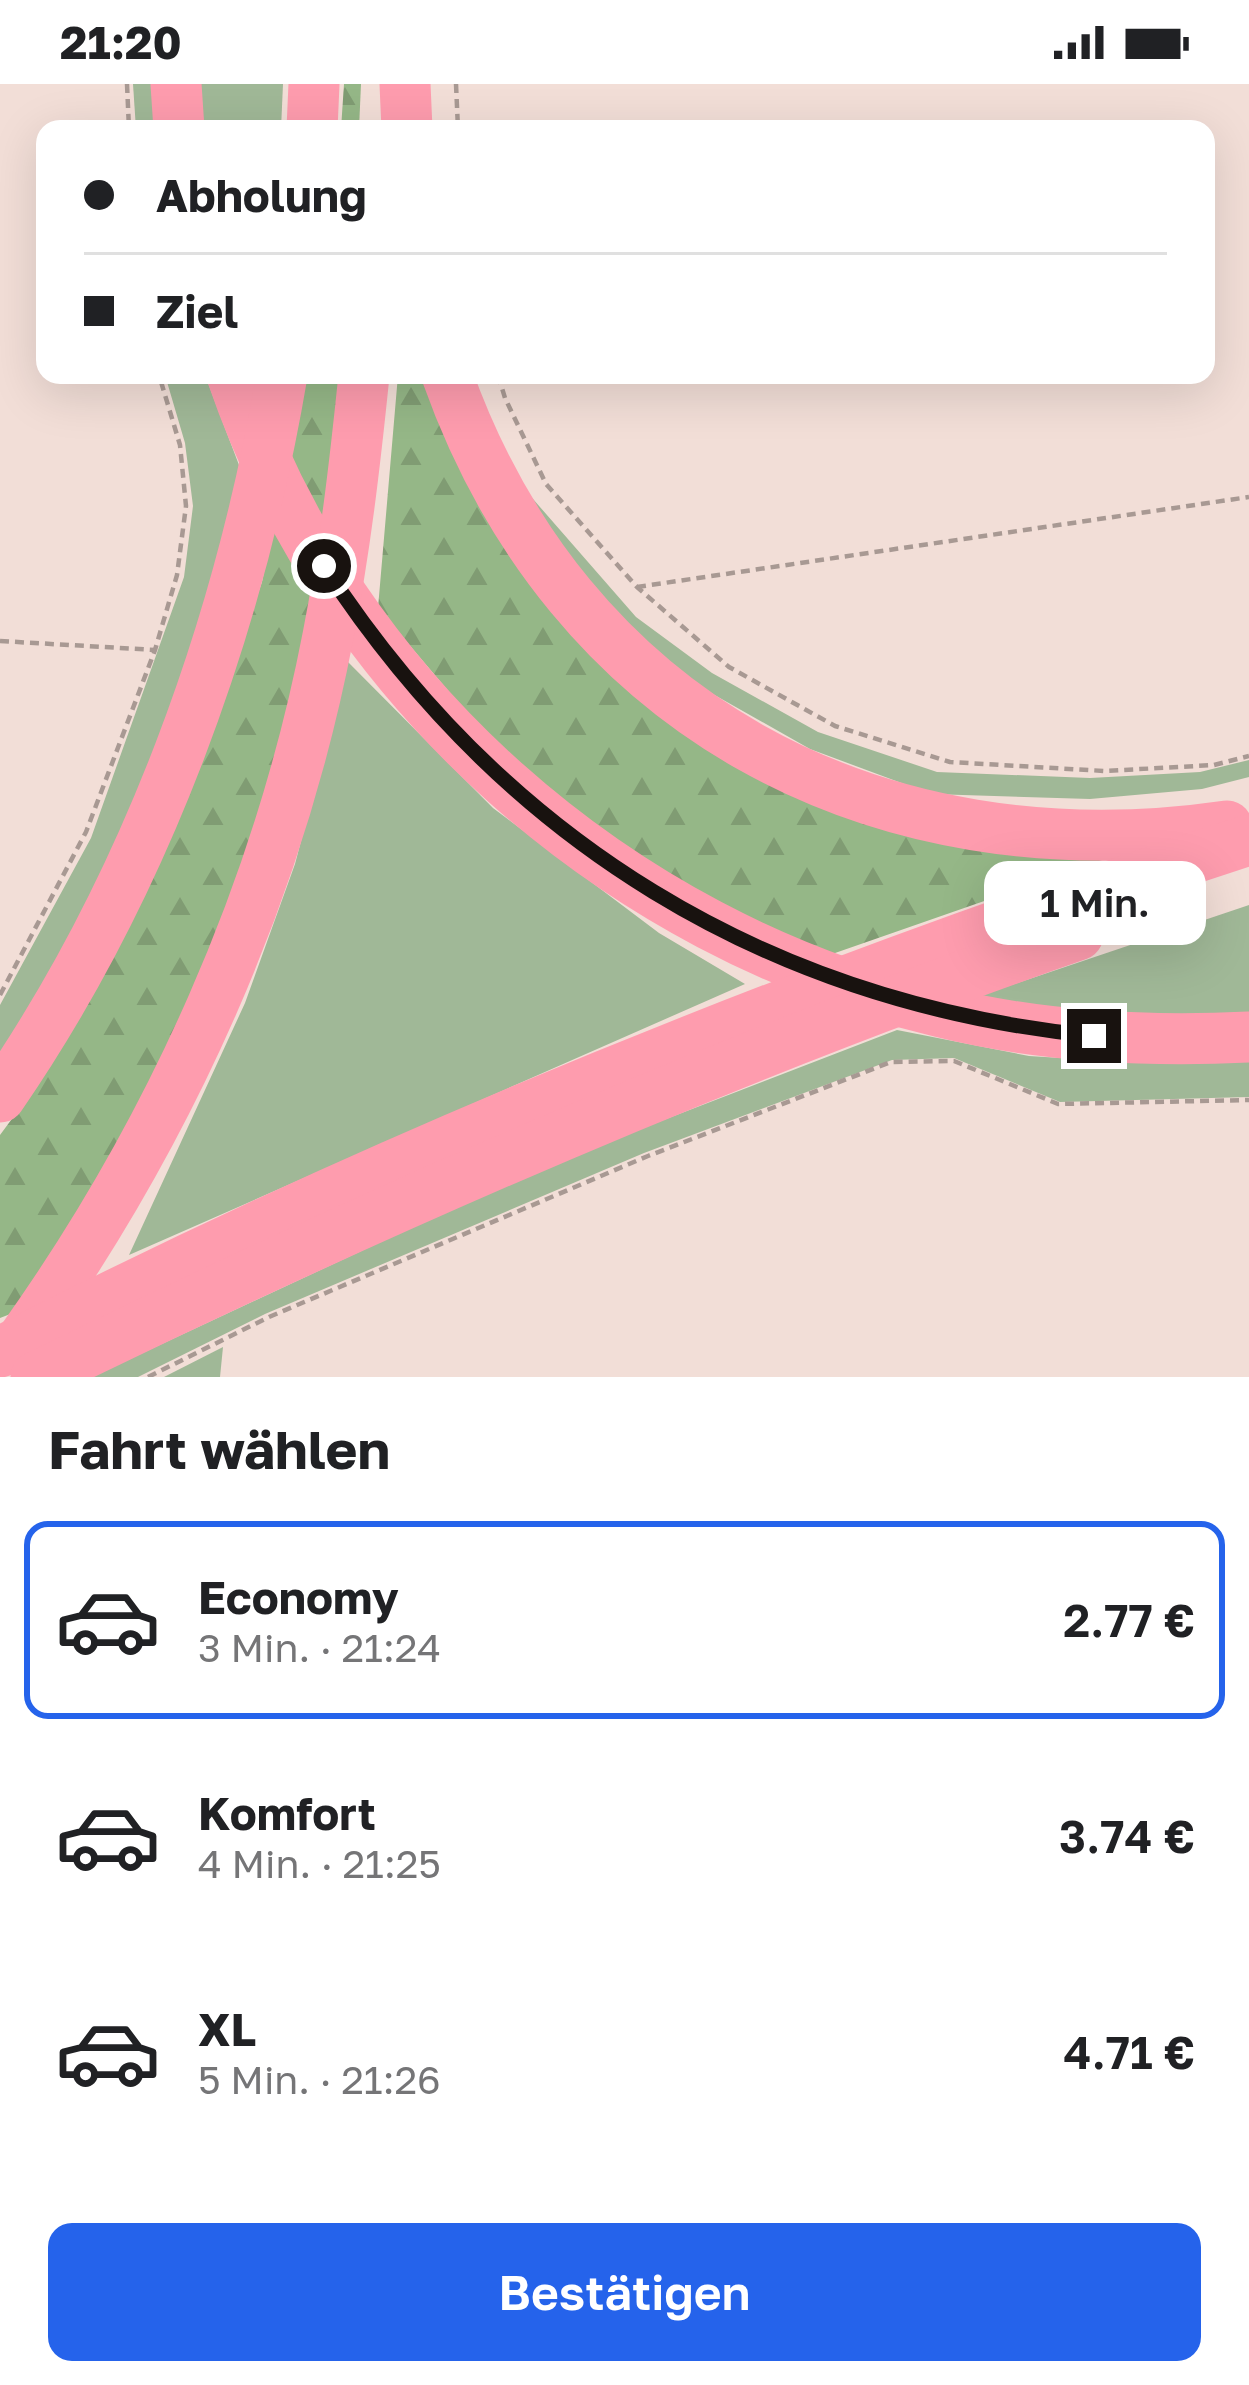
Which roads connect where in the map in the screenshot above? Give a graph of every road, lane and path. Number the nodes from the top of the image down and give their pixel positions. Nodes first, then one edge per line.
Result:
1 (127, 84) edge
2 (176, 84) edge
3 (314, 84) edge
4 (380, 84) edge
5 (405, 84) edge
6 (457, 84) edge
7 (129, 120) edge
8 (178, 120) edge
9 (312, 120) edge
10 (380, 120) edge
11 (407, 120) edge
12 (458, 120) edge
13 (162, 384) edge
14 (236, 384) edge
15 (280, 384) edge
16 (363, 384) edge
17 (452, 384) edge
18 (501, 384) edge
19 (1249, 497) edge
20 (637, 587) junction
21 (0, 641) edge
22 (155, 650) junction
23 (1249, 756) edge
24 (1249, 823) edge
25 (1249, 840) edge
26 (1249, 877) edge
27 (0, 995) edge
28 (1249, 1037) edge
29 (0, 1097) edge
30 (1249, 1100) edge
31 (0, 1352) edge
32 (0, 1370) edge
33 (35, 1377) edge
34 (148, 1377) edge

1 - 7 path
2 - 8 highway
3 - 9 highway
4 - 10 highway
5 - 11 highway
6 - 12 path
13 - 22 path
14 - 28 highway
15 - 29 highway
16 - 32 highway
17 - 24 highway
18 - 20 path
19 - 20 path
20 - 23 path
21 - 22 path
22 - 27 path
25 - 31 highway
26 - 33 highway
30 - 34 path

